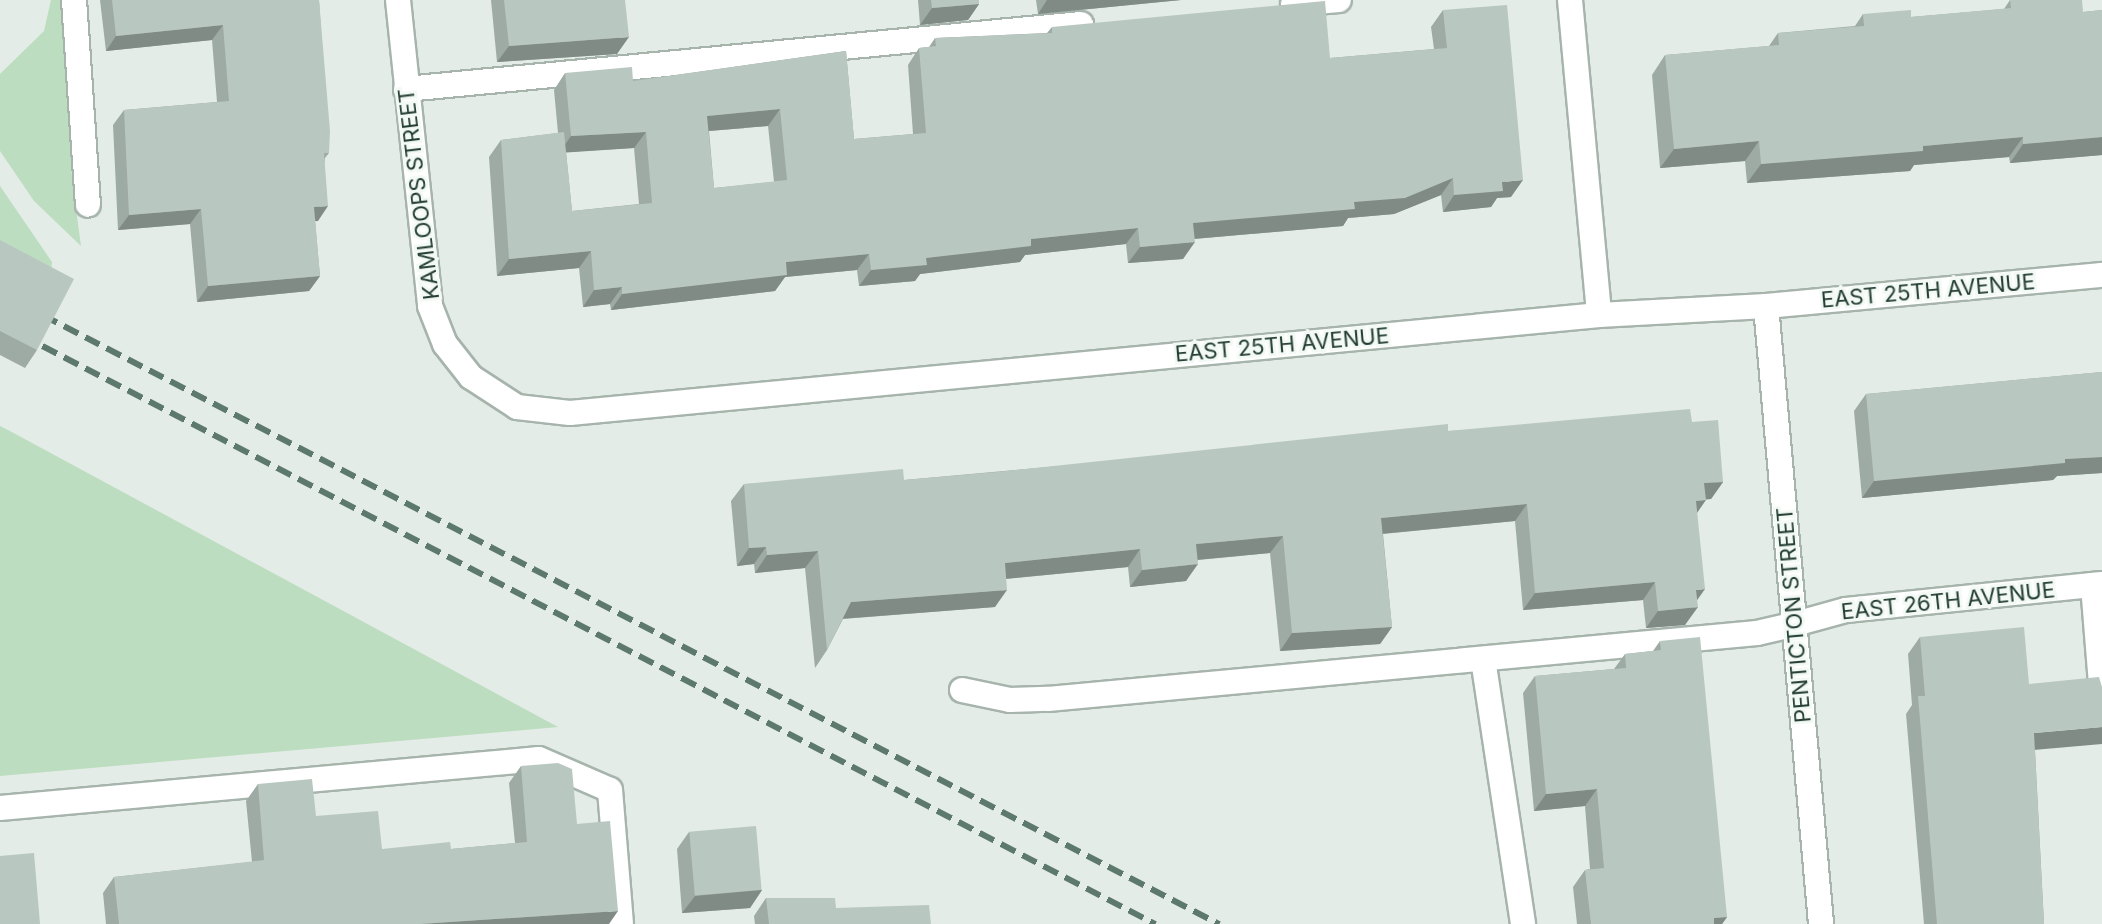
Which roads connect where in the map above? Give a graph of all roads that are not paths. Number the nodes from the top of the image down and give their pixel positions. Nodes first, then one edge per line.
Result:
1 (74, 0) edge
2 (398, 0) edge
3 (1339, 0) edge
4 (1570, 0) edge
5 (1275, 6) edge
6 (1102, 23) edge
7 (406, 89) junction
8 (88, 205) dead end
9 (2102, 275) edge
10 (1766, 306) junction
11 (1599, 315) junction
12 (471, 377) joint
13 (2097, 584) edge
14 (1795, 624) junction
15 (1483, 659) junction
16 (962, 690) dead end
17 (2102, 696) edge
18 (0, 808) edge
19 (621, 924) edge
20 (1523, 924) edge
21 (1821, 924) edge

1 - 8 street
2 - 7 street, KAMLOOPS STREET
3 - 5 street
4 - 11 street
6 - 7 street
7 - 12 street, KAMLOOPS STREET
9 - 10 street, EAST 25TH AVENUE
10 - 11 street, EAST 25TH AVENUE
10 - 14 street, PENTICTON STREET
11 - 12 street, EAST 25TH AVENUE
13 - 14 street, EAST 26TH AVENUE
13 - 17 street
14 - 15 street, EAST 26TH AVENUE
14 - 21 street, PENTICTON STREET
15 - 16 street, EAST 26TH AVENUE
15 - 20 street
18 - 19 street

